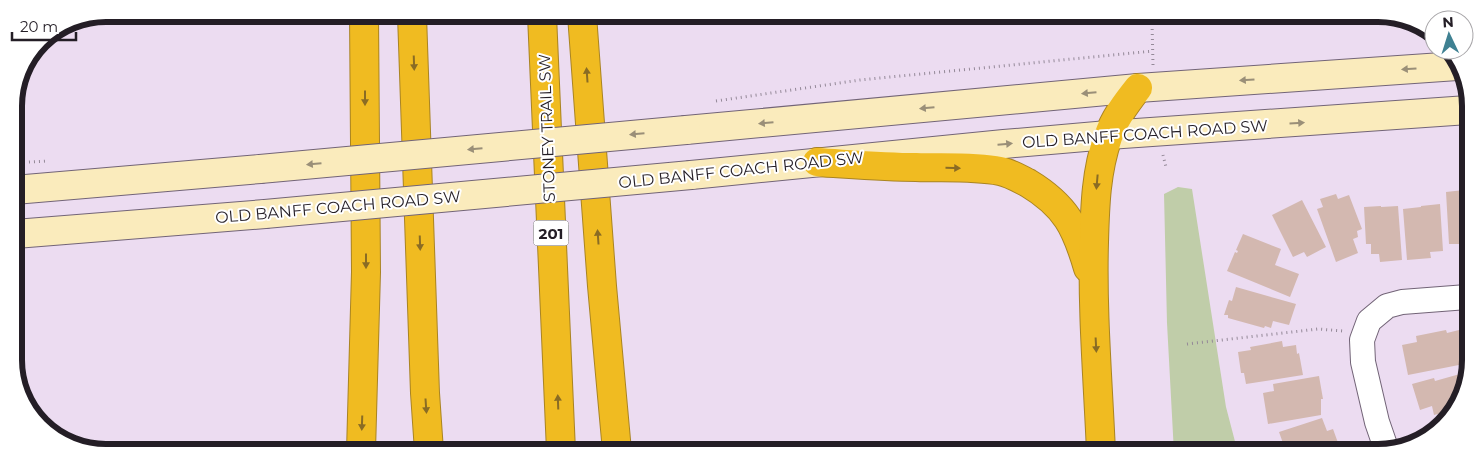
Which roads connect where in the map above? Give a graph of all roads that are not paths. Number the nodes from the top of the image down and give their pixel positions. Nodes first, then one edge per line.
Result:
1 (364, 22) edge
2 (412, 22) edge
3 (542, 22) edge
4 (583, 22) edge
5 (1451, 66) edge
6 (1138, 88) junction
7 (1462, 110) edge
8 (1108, 135) junction
9 (817, 162) junction
10 (23, 189) edge
11 (22, 233) edge
12 (1093, 285) junction
13 (1462, 298) edge
14 (361, 444) edge
15 (429, 444) edge
16 (561, 444) edge
17 (616, 444) edge
18 (1101, 444) edge
19 (1384, 444) edge

1 -> 14 highway
2 -> 15 highway
16 -> 3 highway, STONEY TRAIL SW / 201
17 -> 4 highway
5 -> 6 main road
6 - 8 highway
6 -> 10 main road, bridge
8 -> 7 main road, OLD BANFF COACH ROAD SW
9 -> 8 main road, OLD BANFF COACH ROAD SW
8 -> 12 highway
9 - 11 main road, OLD BANFF COACH ROAD SW, bridge
9 -> 12 highway
12 -> 18 highway
13 - 19 street

